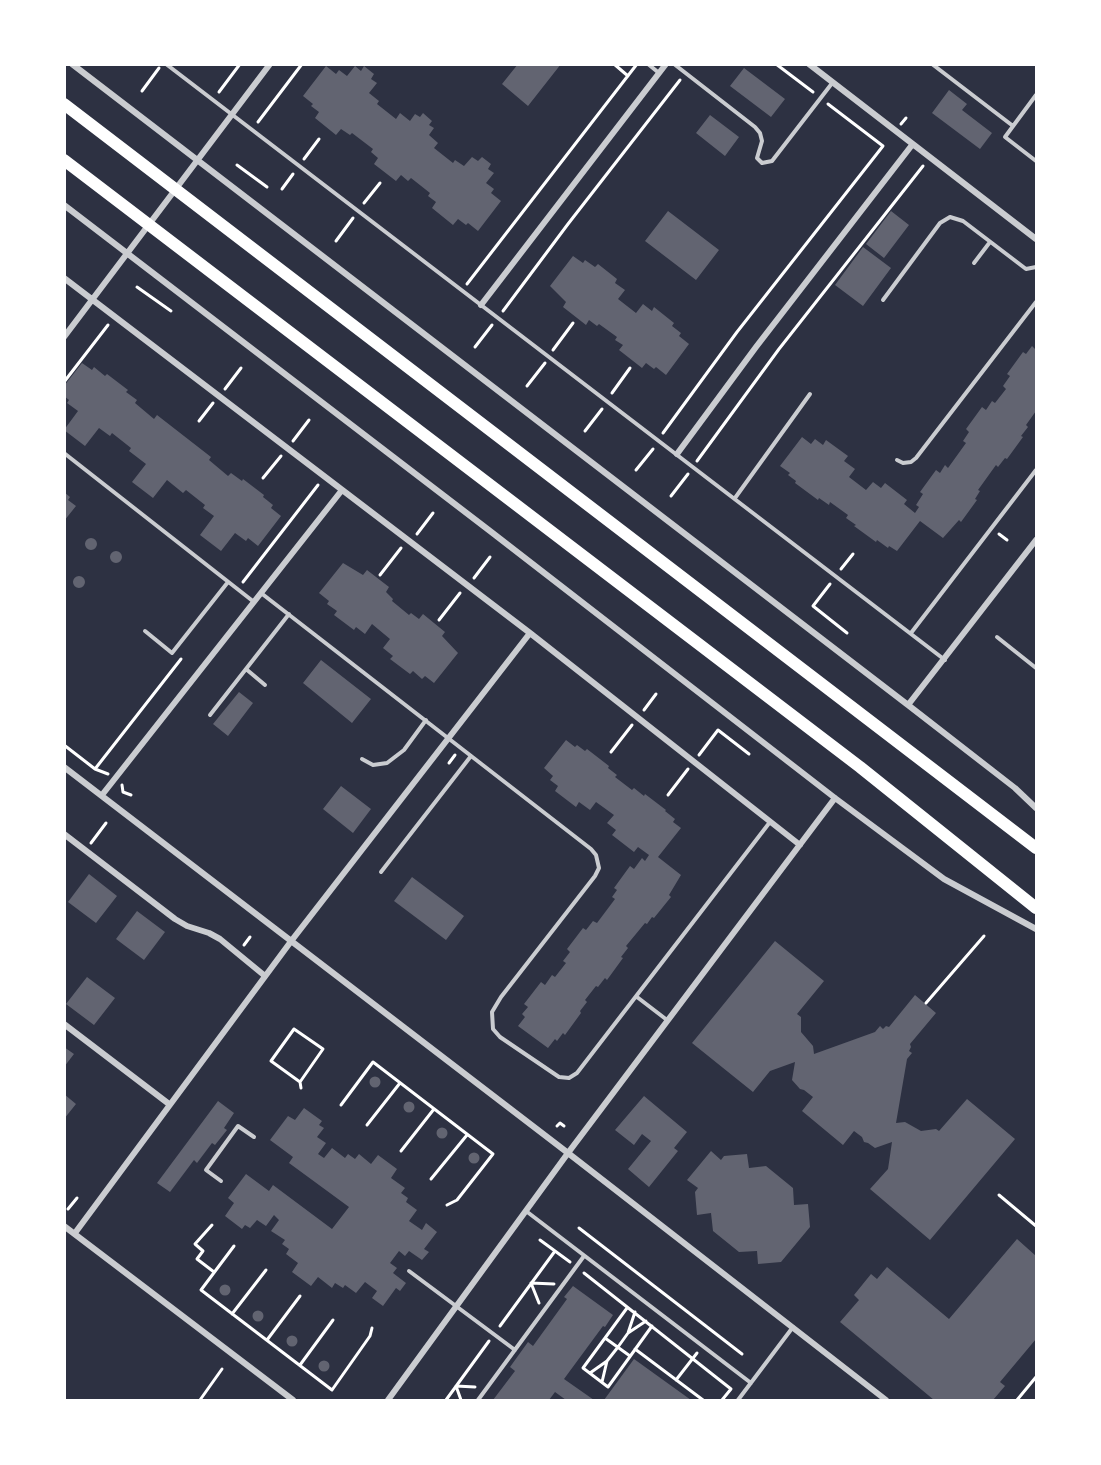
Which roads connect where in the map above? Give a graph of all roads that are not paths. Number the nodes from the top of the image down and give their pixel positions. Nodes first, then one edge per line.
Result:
1 (72, 64) edge
2 (166, 64) edge
3 (270, 64) edge
4 (648, 64) edge
5 (666, 64) edge
6 (674, 64) edge
7 (809, 64) edge
8 (932, 64) edge
9 (659, 73) junction
10 (832, 82) junction
11 (1036, 95) edge
12 (64, 104) edge
13 (231, 115) junction
14 (1013, 126) junction
15 (912, 145) junction
16 (198, 159) junction
17 (64, 160) edge
18 (1036, 161) edge
19 (175, 188) junction
20 (64, 205) edge
21 (148, 225) junction
22 (1036, 239) edge
23 (990, 242) junction
24 (127, 254) junction
25 (974, 263) dead end
26 (1036, 267) edge
27 (64, 278) edge
28 (93, 300) junction
29 (883, 300) dead end
30 (1036, 302) edge
31 (481, 305) junction
32 (64, 337) edge
33 (810, 394) dead end
34 (64, 453) edge
35 (677, 454) junction
36 (897, 460) dead end
37 (1036, 470) edge
38 (342, 490) junction
39 (735, 498) junction
40 (1036, 540) edge
41 (228, 582) junction
42 (261, 593) junction
43 (254, 602) junction
44 (289, 614) junction
45 (145, 631) dead end
46 (530, 633) junction
47 (911, 633) junction
48 (997, 637) dead end
49 (945, 660) junction
50 (1036, 668) edge
51 (246, 669) junction
52 (265, 685) dead end
53 (908, 705) junction
54 (210, 715) dead end
55 (426, 720) junction
56 (449, 738) junction
57 (471, 756) junction
58 (362, 759) dead end
59 (64, 767) edge
60 (102, 795) junction
61 (835, 798) junction
62 (1036, 808) edge
63 (770, 822) junction
64 (64, 834) edge
65 (800, 845) junction
66 (1036, 848) edge
67 (381, 872) dead end
68 (1036, 908) edge
69 (1036, 929) edge
70 (292, 940) junction
71 (265, 976) junction
72 (637, 997) junction
73 (669, 1021) junction
74 (64, 1024) edge
75 (169, 1104) junction
76 (254, 1137) dead end
77 (568, 1153) junction
78 (221, 1182) dead end
79 (526, 1212) junction
80 (64, 1226) edge
81 (75, 1233) junction
82 (584, 1256) junction
83 (409, 1271) dead end
84 (458, 1306) junction
85 (793, 1328) junction
86 (515, 1350) junction
87 (751, 1383) junction
88 (293, 1401) edge
89 (388, 1401) edge
90 (478, 1401) edge
91 (738, 1401) edge
92 (886, 1401) edge

1 - 16 street
2 - 13 lane
3 - 13 street
4 - 9 lane
5 - 9 street
6 - 10 lane
7 - 10 street
8 - 14 lane
9 - 31 street
10 - 15 street
11 - 14 lane
12 - 19 main road
13 - 16 street
13 - 31 lane
14 - 18 lane
15 - 22 street
15 - 35 street
16 - 19 street
16 - 53 street
17 - 21 main road
19 - 21 street
19 - 66 main road
20 - 24 street
21 - 24 street
21 - 68 main road
23 - 25 lane
23 - 26 lane
23 - 29 lane
24 - 28 street
24 - 61 street
27 - 28 street
28 - 32 street
28 - 38 street
30 - 36 lane
31 - 35 lane
33 - 39 lane
34 - 41 lane
35 - 39 lane
37 - 47 lane
38 - 42 street
38 - 46 street
39 - 47 lane
40 - 49 street
41 - 43 lane
41 - 45 lane
42 - 43 street
42 - 44 lane
43 - 60 street
44 - 51 lane
44 - 55 lane
46 - 56 street
46 - 63 street
47 - 49 lane
48 - 50 lane
49 - 53 street
51 - 52 lane
51 - 54 lane
53 - 62 street
55 - 56 lane
55 - 58 lane
56 - 57 lane
56 - 70 street
57 - 67 lane
57 - 72 lane
59 - 60 street
60 - 70 street
61 - 65 street
61 - 69 street
63 - 65 street
63 - 72 lane
64 - 71 street
65 - 73 street
70 - 71 street
70 - 77 street
71 - 75 street
72 - 73 lane
73 - 77 street
74 - 75 street
75 - 81 street
76 - 78 lane
77 - 79 street
77 - 85 street
79 - 82 lane
79 - 84 street
80 - 81 street
81 - 88 street
82 - 86 lane
82 - 87 lane
83 - 84 lane
84 - 86 lane
84 - 89 street
85 - 87 lane
85 - 92 street
86 - 90 lane
87 - 91 lane

